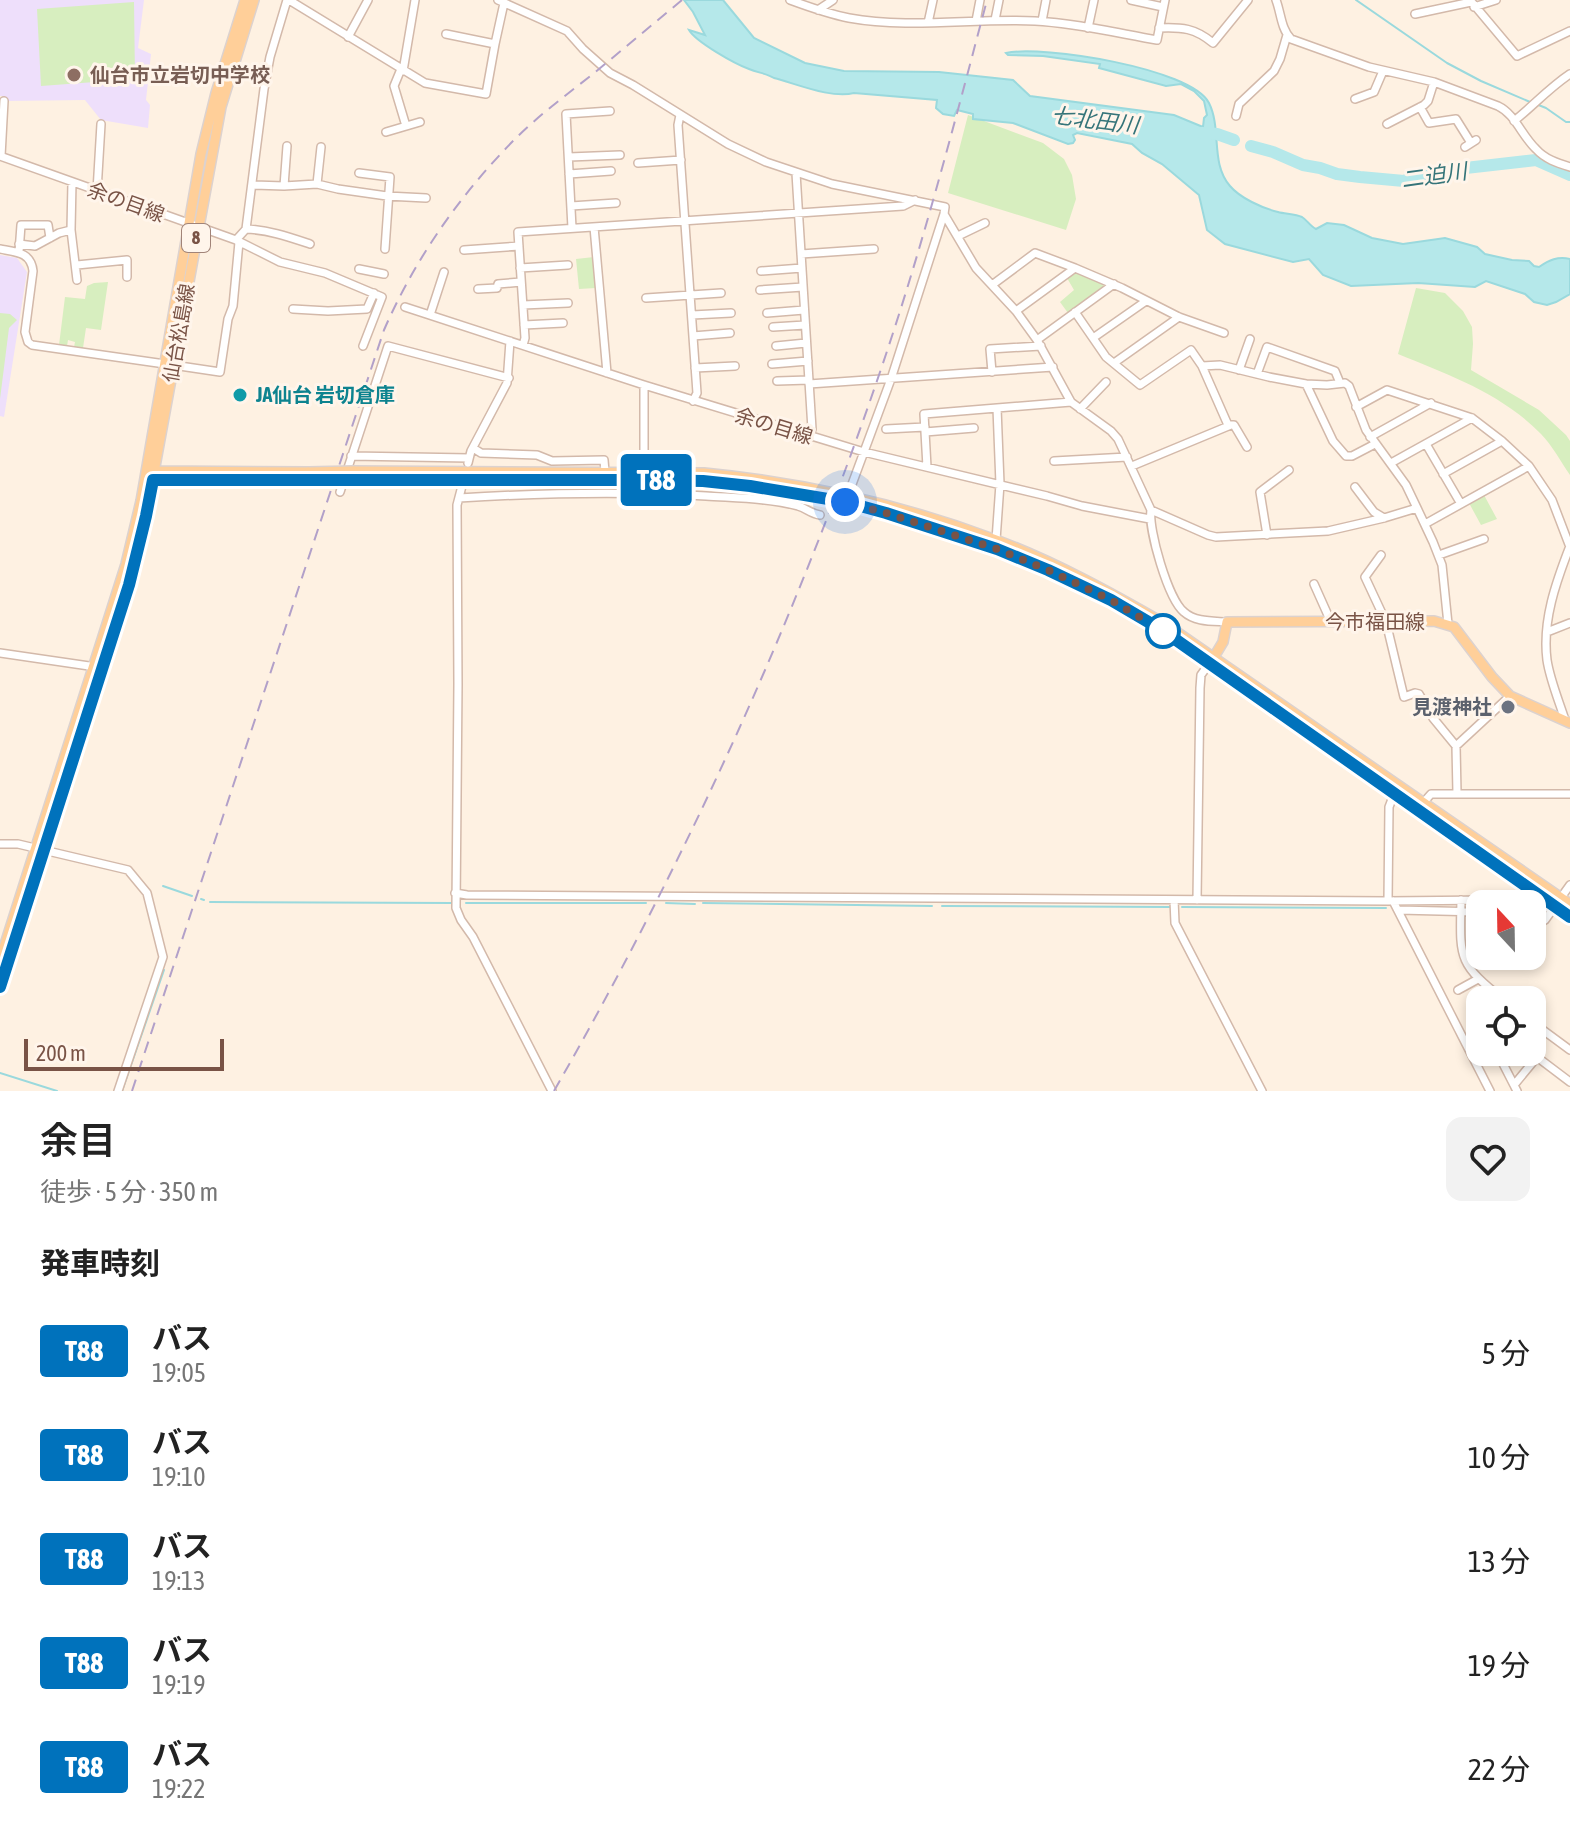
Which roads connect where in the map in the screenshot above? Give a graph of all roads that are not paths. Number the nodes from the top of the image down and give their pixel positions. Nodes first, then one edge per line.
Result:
1 (245, 0) edge
2 (254, 0) edge
3 (288, 0) edge
4 (368, 0) edge
5 (415, 0) edge
6 (790, 0) edge
7 (833, 0) edge
8 (933, 0) edge
9 (980, 0) edge
10 (999, 0) edge
11 (1046, 0) edge
12 (1094, 0) edge
13 (1131, 0) edge
14 (1248, 0) edge
15 (1276, 0) edge
16 (1496, 0) edge
17 (501, 2) edge
18 (1164, 3) edge
19 (1472, 3) edge
20 (817, 10) junction
21 (1415, 14) dead end
22 (995, 20) junction
23 (976, 21) junction
24 (1042, 21) junction
25 (928, 23) junction
26 (1088, 28) junction
27 (1159, 28) junction
28 (1570, 31) edge
29 (446, 34) dead end
30 (1287, 35) junction
31 (348, 37) junction
32 (495, 44) junction
33 (402, 70) junction
34 (1383, 71) junction
35 (1570, 74) edge
36 (1434, 82) junction
37 (1355, 99) dead end
38 (4, 101) dead end
39 (1420, 107) junction
40 (610, 111) dead end
41 (680, 115) junction
42 (1236, 116) dead end
43 (1514, 121) junction
44 (420, 122) dead end
45 (101, 124) dead end
46 (1387, 124) dead end
47 (406, 126) junction
48 (386, 132) dead end
49 (1471, 143) dead end
50 (287, 146) dead end
51 (322, 147) dead end
52 (620, 155) dead end
53 (0, 156) edge
54 (569, 157) junction
55 (681, 160) junction
56 (638, 163) dead end
57 (1570, 167) edge
58 (611, 171) dead end
59 (359, 173) dead end
60 (796, 173) junction
61 (569, 174) junction
62 (72, 182) junction
63 (317, 184) junction
64 (253, 185) junction
65 (284, 186) junction
66 (97, 191) junction
67 (387, 196) junction
68 (426, 198) dead end
69 (915, 200) junction
70 (616, 203) dead end
71 (571, 206) junction
72 (798, 214) junction
73 (944, 214) junction
74 (686, 220) junction
75 (985, 223) dead end
76 (193, 226) junction
77 (594, 227) junction
78 (572, 228) junction
79 (246, 229) junction
80 (71, 230) junction
81 (958, 236) junction
82 (50, 238) junction
83 (238, 241) junction
84 (310, 244) dead end
85 (519, 246) junction
86 (19, 248) junction
87 (0, 249) edge
88 (385, 249) dead end
89 (874, 249) dead end
90 (464, 250) dead end
91 (801, 254) junction
92 (77, 265) junction
93 (568, 265) dead end
94 (520, 268) junction
95 (802, 268) junction
96 (1075, 268) junction
97 (359, 269) dead end
98 (371, 271) junction
99 (761, 271) dead end
100 (444, 272) dead end
101 (384, 274) dead end
102 (127, 277) dead end
103 (77, 280) dead end
104 (521, 282) junction
105 (1114, 284) junction
106 (992, 285) junction
107 (803, 287) junction
108 (478, 289) dead end
109 (760, 290) dead end
110 (370, 292) junction
111 (721, 293) dead end
112 (690, 295) junction
113 (646, 298) dead end
114 (1146, 301) junction
115 (568, 303) dead end
116 (523, 305) junction
117 (405, 307) dead end
118 (293, 309) dead end
119 (804, 310) junction
120 (1016, 311) junction
121 (1075, 312) junction
122 (731, 313) dead end
123 (767, 313) dead end
124 (430, 315) junction
125 (692, 315) junction
126 (1179, 317) junction
127 (563, 323) dead end
128 (524, 325) junction
129 (805, 325) junction
130 (773, 327) dead end
131 (730, 333) dead end
132 (1224, 333) dead end
133 (693, 336) junction
134 (1093, 338) junction
135 (1250, 339) dead end
136 (510, 341) junction
137 (524, 342) junction
138 (806, 343) junction
139 (1039, 343) junction
140 (363, 346) dead end
141 (776, 346) dead end
142 (808, 361) junction
143 (1114, 363) junction
144 (772, 364) dead end
145 (169, 365) junction
146 (735, 366) dead end
147 (1202, 366) junction
148 (1053, 367) junction
149 (695, 368) junction
150 (607, 370) junction
151 (1239, 370) junction
152 (992, 372) junction
153 (1257, 374) junction
154 (509, 378) junction
155 (891, 379) junction
156 (777, 381) dead end
157 (809, 382) junction
158 (1106, 382) dead end
159 (1340, 383) junction
160 (1306, 384) junction
161 (644, 385) junction
162 (695, 398) junction
163 (1071, 402) junction
164 (1431, 403) junction
165 (1356, 407) junction
166 (997, 408) junction
167 (1080, 409) junction
168 (1472, 418) junction
169 (1228, 425) junction
170 (974, 428) dead end
171 (886, 429) dead end
172 (925, 430) junction
173 (810, 433) junction
174 (1372, 440) junction
175 (1502, 441) junction
176 (1426, 444) junction
177 (1247, 447) dead end
178 (473, 448) junction
179 (864, 452) junction
180 (351, 456) junction
181 (1127, 457) junction
182 (1054, 461) dead end
183 (1391, 463) junction
184 (1132, 466) junction
185 (1529, 466) junction
186 (927, 467) junction
187 (1289, 470) dead end
188 (605, 472) junction
189 (644, 473) junction
190 (1443, 474) junction
191 (151, 475) junction
192 (352, 475) junction
193 (1000, 484) junction
194 (462, 486) dead end
195 (1355, 487) dead end
196 (340, 492) dead end
197 (848, 495) junction
198 (459, 498) junction
199 (1461, 504) junction
200 (1417, 508) junction
201 (820, 515) dead end
202 (1151, 515) junction
203 (1384, 518) junction
204 (1425, 524) junction
205 (1267, 535) junction
206 (1484, 539) dead end
207 (996, 540) junction
208 (1570, 547) edge
209 (1381, 555) dead end
210 (1439, 555) junction
211 (1314, 584) dead end
212 (1227, 622) junction
213 (1331, 622) junction
214 (1386, 622) junction
215 (1448, 624) junction
216 (1568, 624) edge
217 (1547, 632) junction
218 (1570, 635) edge
219 (0, 653) edge
220 (1212, 660) junction
221 (98, 667) junction
222 (1510, 696) junction
223 (1567, 722) edge
224 (1456, 746) junction
225 (1457, 793) junction
226 (1394, 794) junction
227 (1570, 794) edge
228 (1423, 803) junction
229 (0, 844) edge
230 (41, 849) junction
231 (1570, 885) edge
232 (455, 893) junction
233 (1174, 900) junction
234 (1197, 900) junction
235 (1461, 900) junction
236 (1466, 900) edge
237 (1391, 901) junction
238 (1558, 902) junction
239 (1570, 904) edge
240 (1399, 910) junction
241 (1461, 912) junction
242 (1466, 912) edge
243 (1570, 917) edge
244 (1546, 919) edge
245 (0, 960) edge
246 (1478, 979) junction
247 (1486, 986) edge
248 (0, 987) edge
249 (1458, 990) dead end
250 (1546, 1032) edge
251 (1570, 1050) edge
252 (1504, 1066) edge
253 (1570, 1082) edge
254 (1516, 1088) edge
255 (118, 1091) edge
256 (552, 1091) edge
257 (1262, 1091) edge
258 (1490, 1091) edge

1 - 76 main road, 仙台松島線 / 8
2 - 76 main road, 仙台松島線 / 8
3 - 31 street
3 - 64 street
4 - 31 street
5 - 33 street
6 - 20 street
7 - 20 street
8 - 25 street
9 - 23 street
10 - 22 street
11 - 24 street
12 - 26 street
13 - 18 street
14 - 27 street
15 - 30 street
16 - 19 street
17 - 32 street
17 - 41 street
18 - 27 street
19 - 21 street
19 - 28 street
20 - 25 street
22 - 23 street
22 - 24 street
23 - 25 street
24 - 26 street
26 - 27 street
29 - 32 street
30 - 34 street
30 - 42 street
31 - 33 street
32 - 33 street
33 - 47 street
34 - 36 street
34 - 37 street
35 - 43 street
36 - 39 street
36 - 43 street
38 - 53 street
39 - 46 street
39 - 49 street
40 - 54 street
41 - 55 street
41 - 60 street
43 - 57 street
44 - 47 street
45 - 66 street
47 - 48 street
50 - 65 street
51 - 63 street
52 - 54 street
53 - 62 street, 余の目線
54 - 61 street
55 - 56 street
55 - 74 street
58 - 61 street
59 - 67 street
60 - 69 street
60 - 72 street
61 - 71 street
62 - 66 street, 余の目線
62 - 80 street
63 - 65 street
63 - 67 street
64 - 65 street
64 - 79 street
66 - 76 street, 余の目線
67 - 68 street
67 - 88 street
69 - 72 street
69 - 73 street
70 - 71 street
71 - 78 street
72 - 74 street
72 - 91 street
73 - 81 street
73 - 155 street
74 - 77 street
74 - 112 street
75 - 81 street
76 - 83 street, 余の目線
76 - 145 main road, 仙台松島線 / 8
77 - 78 street
77 - 150 street
78 - 85 street
79 - 83 street
79 - 84 street
80 - 82 street
80 - 92 street
81 - 106 street
82 - 86 street
82 - 86 street
83 - 110 street, 余の目線
83 - 145 street
85 - 90 street
85 - 94 street
86 - 87 street
86 - 145 street
89 - 91 street
91 - 95 street
92 - 102 street
92 - 103 street
93 - 94 street
94 - 104 street
95 - 99 street
95 - 107 street
96 - 105 street
96 - 106 street
96 - 120 street
97 - 98 street
98 - 101 street
98 - 110 street
100 - 124 street
104 - 108 street
104 - 116 street
105 - 114 street
105 - 121 street
106 - 120 street
107 - 109 street
107 - 119 street
110 - 118 street
110 - 140 street
111 - 112 street
112 - 113 street
112 - 125 street
114 - 126 street
114 - 134 street
115 - 116 street
116 - 128 street
117 - 124 street, 余の目線
119 - 123 street
119 - 129 street
120 - 139 street
121 - 134 street
121 - 139 street
122 - 125 street
124 - 136 street, 余の目線
125 - 133 street
126 - 132 street
126 - 143 street
127 - 128 street
128 - 137 street
129 - 130 street
129 - 138 street
131 - 133 street
133 - 149 street
134 - 143 street
135 - 151 street
136 - 137 street, 余の目線
136 - 154 street
137 - 150 street, 余の目線
138 - 141 street
138 - 142 street
139 - 148 street
139 - 152 street
142 - 144 street
142 - 157 street
143 - 147 street
145 - 191 main road, 仙台松島線 / 8
146 - 149 street
147 - 151 street
147 - 169 street
148 - 152 street
148 - 163 street
149 - 162 street
150 - 161 street, 余の目線
151 - 153 street
152 - 155 street
153 - 159 street
153 - 160 street
154 - 178 street
154 - 180 street
155 - 157 street
155 - 179 street
156 - 157 street
157 - 173 street
158 - 167 street
159 - 160 street
159 - 165 street
160 - 174 street
161 - 162 street, 余の目線
161 - 189 street
162 - 173 street, 余の目線
163 - 166 street
163 - 167 street
164 - 165 street
164 - 168 street
164 - 174 street
165 - 174 street
166 - 172 street
166 - 193 street
167 - 181 street
168 - 175 street
168 - 176 street
169 - 177 street
169 - 184 street
170 - 172 street
171 - 172 street
172 - 186 street
173 - 179 street, 余の目線
174 - 183 street
175 - 185 street
175 - 190 street
176 - 183 street
176 - 190 street
178 - 180 street
178 - 188 street
179 - 186 street, 余の目線
179 - 197 street
180 - 196 street
181 - 182 street
181 - 184 street
183 - 200 street
184 - 202 street
185 - 199 street
185 - 208 street
186 - 193 street, 余の目線
187 - 205 street
188 - 189 main road
188 - 192 main road
189 - 197 main road
190 - 199 street
191 - 192 main road, bridge
191 - 221 main road, 8
192 - 220 main road
193 - 202 street, 余の目線
193 - 207 street
194 - 198 street
195 - 203 street
197 - 207 main road
198 - 201 street
198 - 232 street
199 - 204 street
200 - 203 street, 余の目線
200 - 204 street
202 - 205 street, 余の目線
202 - 212 street
203 - 205 street, 余の目線
204 - 210 street
206 - 210 street
207 - 220 main road
208 - 217 street
209 - 214 street
210 - 215 street
211 - 213 street
212 - 213 main road, 今市福田線
212 - 220 main road
213 - 214 main road, 今市福田線
214 - 215 main road, 今市福田線
214 - 224 street
215 - 222 main road, 今市福田線
216 - 217 street
216 - 218 street
217 - 223 street
219 - 221 street
220 - 226 main road
220 - 228 main road
220 - 234 street
221 - 230 main road, 8
222 - 223 main road, 今市福田線
222 - 224 street
224 - 225 street
225 - 227 street
225 - 228 street
226 - 237 street
226 - 238 main road
228 - 238 main road
229 - 230 street
230 - 245 main road, 8
230 - 248 main road, 8
230 - 255 street
231 - 238 street
232 - 233 street
232 - 256 street
233 - 234 street
233 - 257 street
234 - 237 street
235 - 236 street
235 - 237 street
235 - 241 street
237 - 240 street
238 - 239 main road
238 - 243 main road
238 - 244 street
240 - 241 street
240 - 258 street
241 - 242 street
241 - 246 street
246 - 247 street
246 - 249 street
250 - 251 street
252 - 254 street
253 - 254 street

